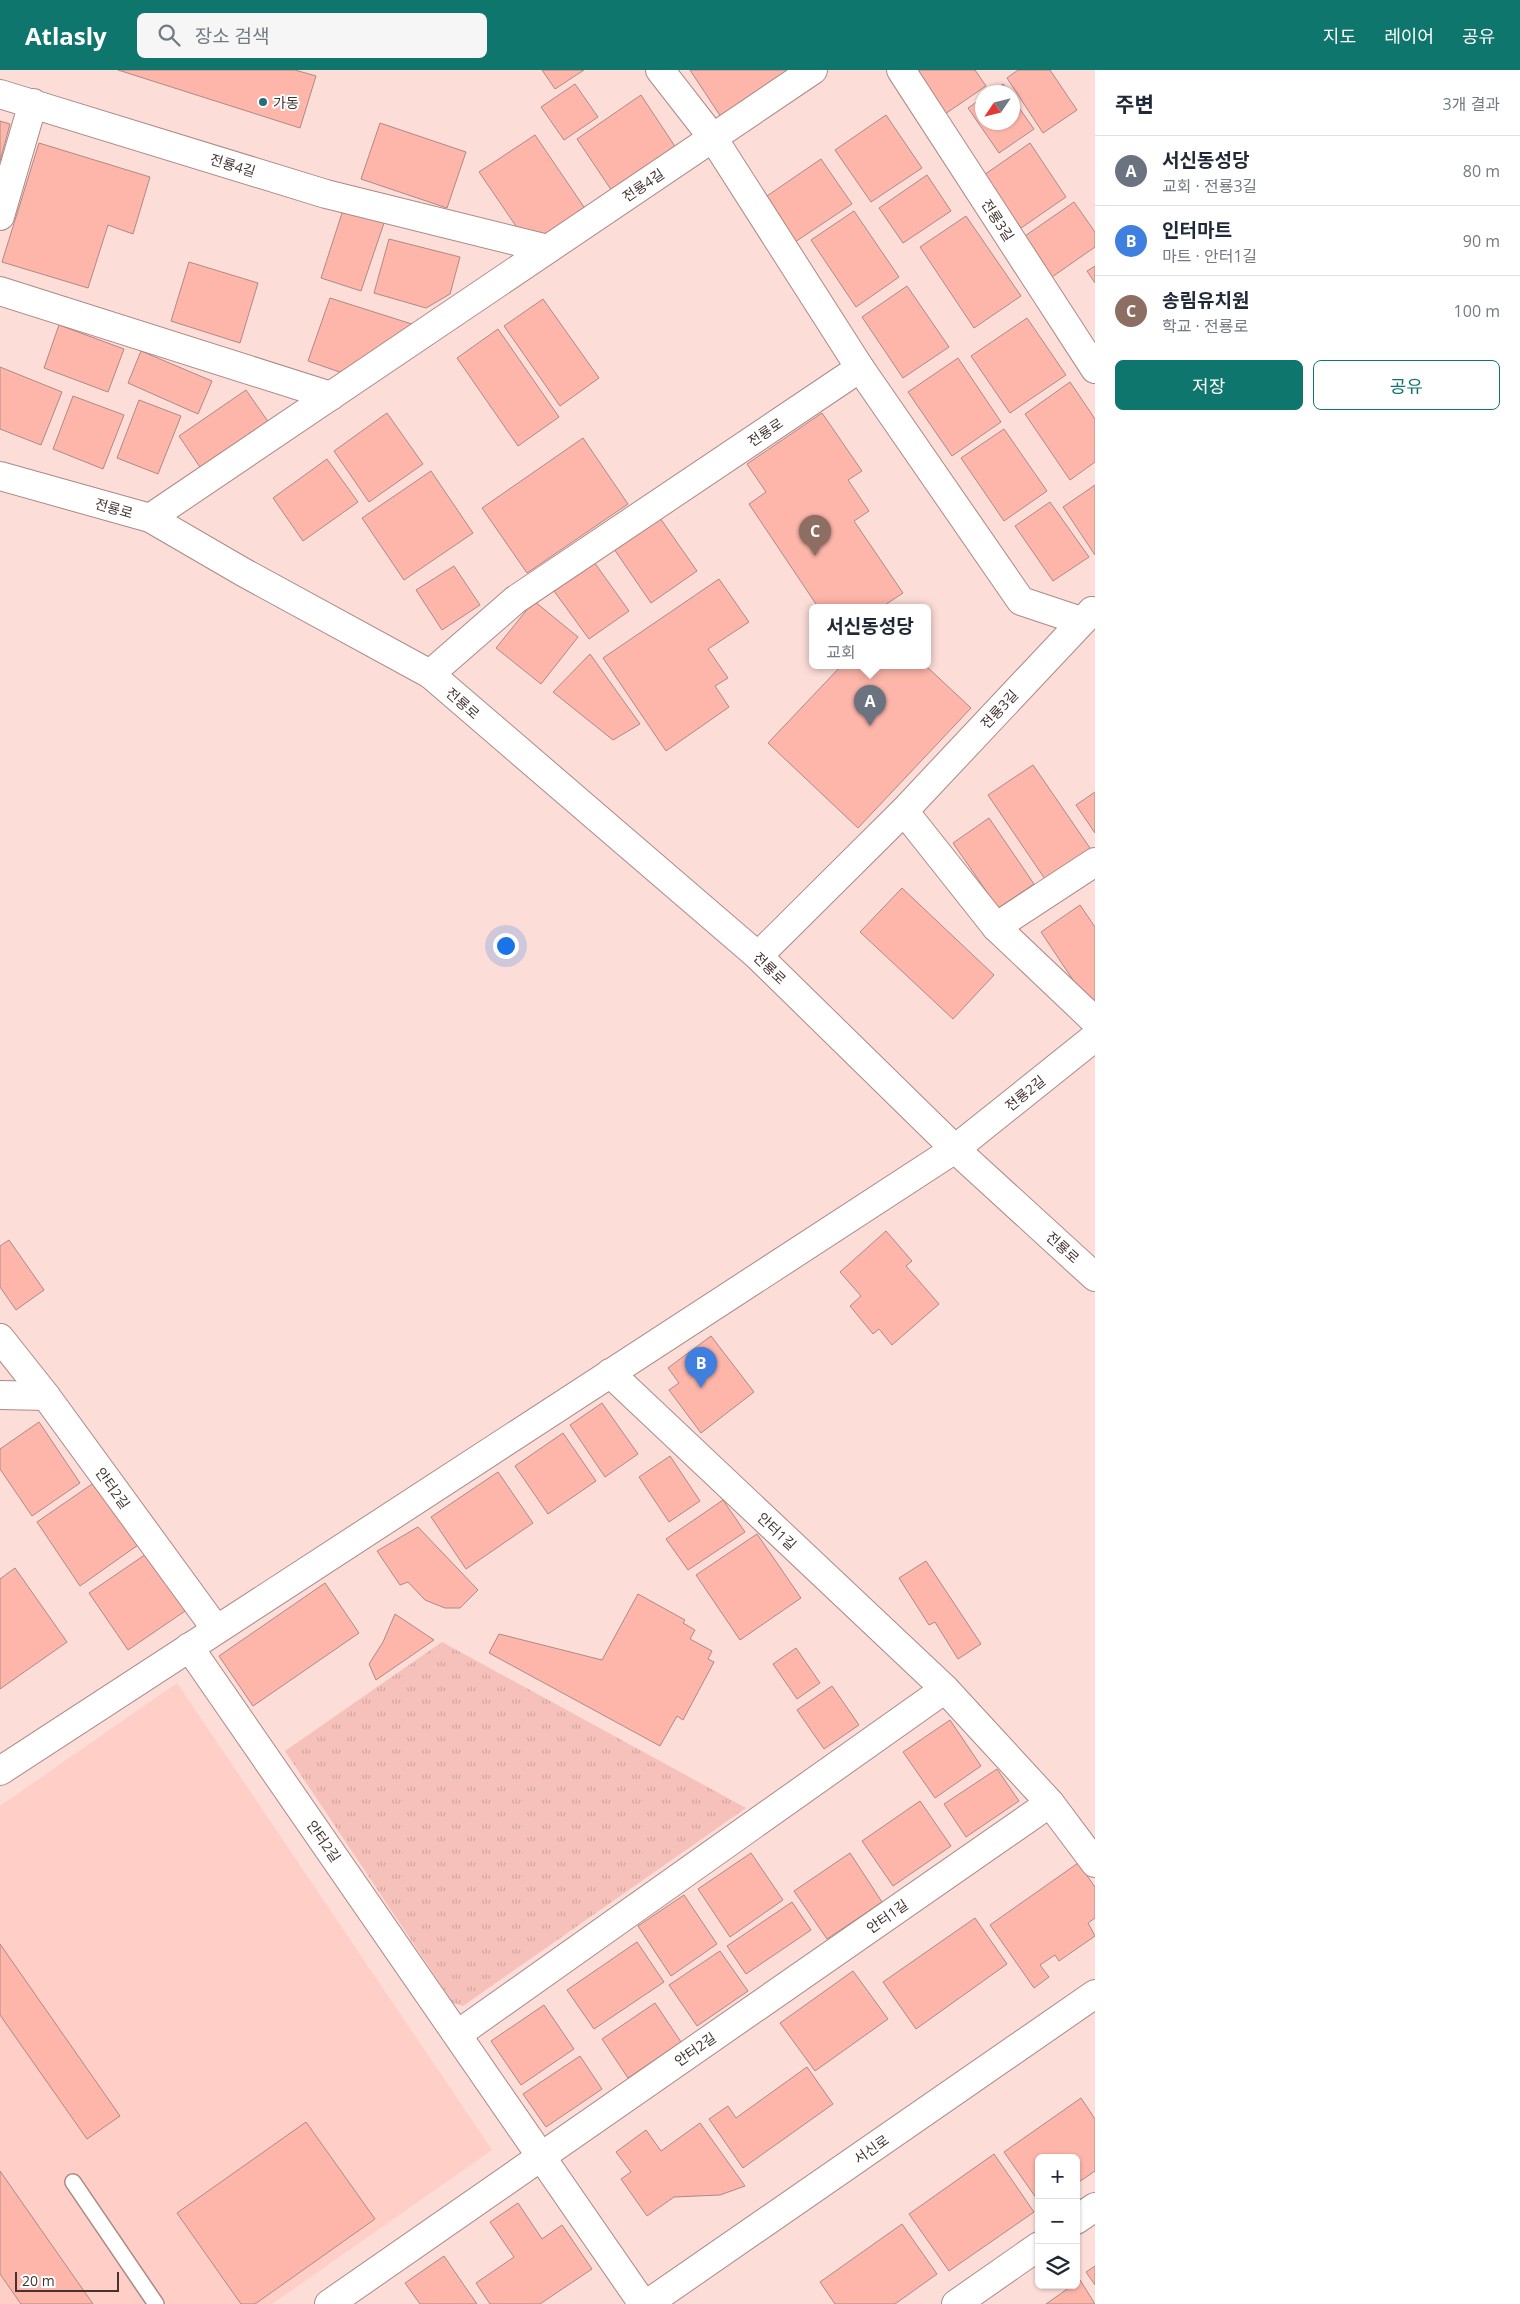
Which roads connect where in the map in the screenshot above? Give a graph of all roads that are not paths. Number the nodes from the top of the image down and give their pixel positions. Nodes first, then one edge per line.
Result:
1 (660, 70) edge
2 (813, 70) edge
3 (901, 70) edge
4 (0, 94) edge
5 (33, 103) junction
6 (713, 138) junction
7 (0, 216) edge
8 (548, 250) junction
9 (0, 292) edge
10 (860, 368) junction
11 (1095, 369) edge
12 (331, 396) junction
13 (0, 476) edge
14 (150, 518) junction
15 (1088, 614) edge
16 (430, 674) junction
17 (904, 811) junction
18 (1095, 862) edge
19 (996, 927) junction
20 (758, 956) junction
21 (1095, 1021) edge
22 (1095, 1037) edge
23 (955, 1149) junction
24 (1095, 1277) edge
25 (0, 1338) edge
26 (610, 1373) junction
27 (0, 1395) edge
28 (46, 1396) junction
29 (216, 1629) junction
30 (189, 1647) junction
31 (945, 1689) junction
32 (0, 1771) edge
33 (1050, 1803) junction
34 (1095, 1863) edge
35 (847, 1943) joint
36 (1095, 1994) edge
37 (458, 2034) junction
38 (542, 2156) junction
39 (73, 2182) dead end
40 (1095, 2207) edge
41 (1080, 2217) edge
42 (1035, 2249) edge
43 (156, 2304) edge
44 (328, 2304) edge
45 (645, 2304) edge
46 (956, 2304) edge

1 - 6 street
2 - 6 street, 전룡4길
3 - 11 street, 전룡3길
4 - 5 street, 전룡4길
5 - 7 street
5 - 8 street, 전룡4길
6 - 8 street, 전룡4길
6 - 10 street
8 - 12 street, 전룡4길
9 - 12 street
10 - 15 street
10 - 16 street, 전룡로
12 - 14 street, 전룡4길
13 - 14 street, 전룡로
14 - 16 street, 전룡로
15 - 17 street, 전룡3길
16 - 20 street, 전룡로
17 - 19 street
17 - 20 street, 전룡3길
18 - 19 street
19 - 21 street
20 - 23 street, 전룡로
22 - 23 street, 전룡2길
23 - 24 street, 전룡로
23 - 26 street
25 - 28 street, 안터2길
26 - 29 street
26 - 31 street, 안터1길
27 - 28 street
28 - 29 street, 안터2길
29 - 30 street
30 - 32 street
30 - 37 street, 안터2길
31 - 33 street, 안터1길
31 - 37 street
33 - 34 street, 안터1길
33 - 35 street, 안터1길
35 - 38 street, 안터2길
36 - 45 street, 서신로
37 - 38 street, 안터2길
38 - 44 street, 안터2길
38 - 45 street, 안터2길
39 - 43 lane
40 - 41 street
42 - 46 street

